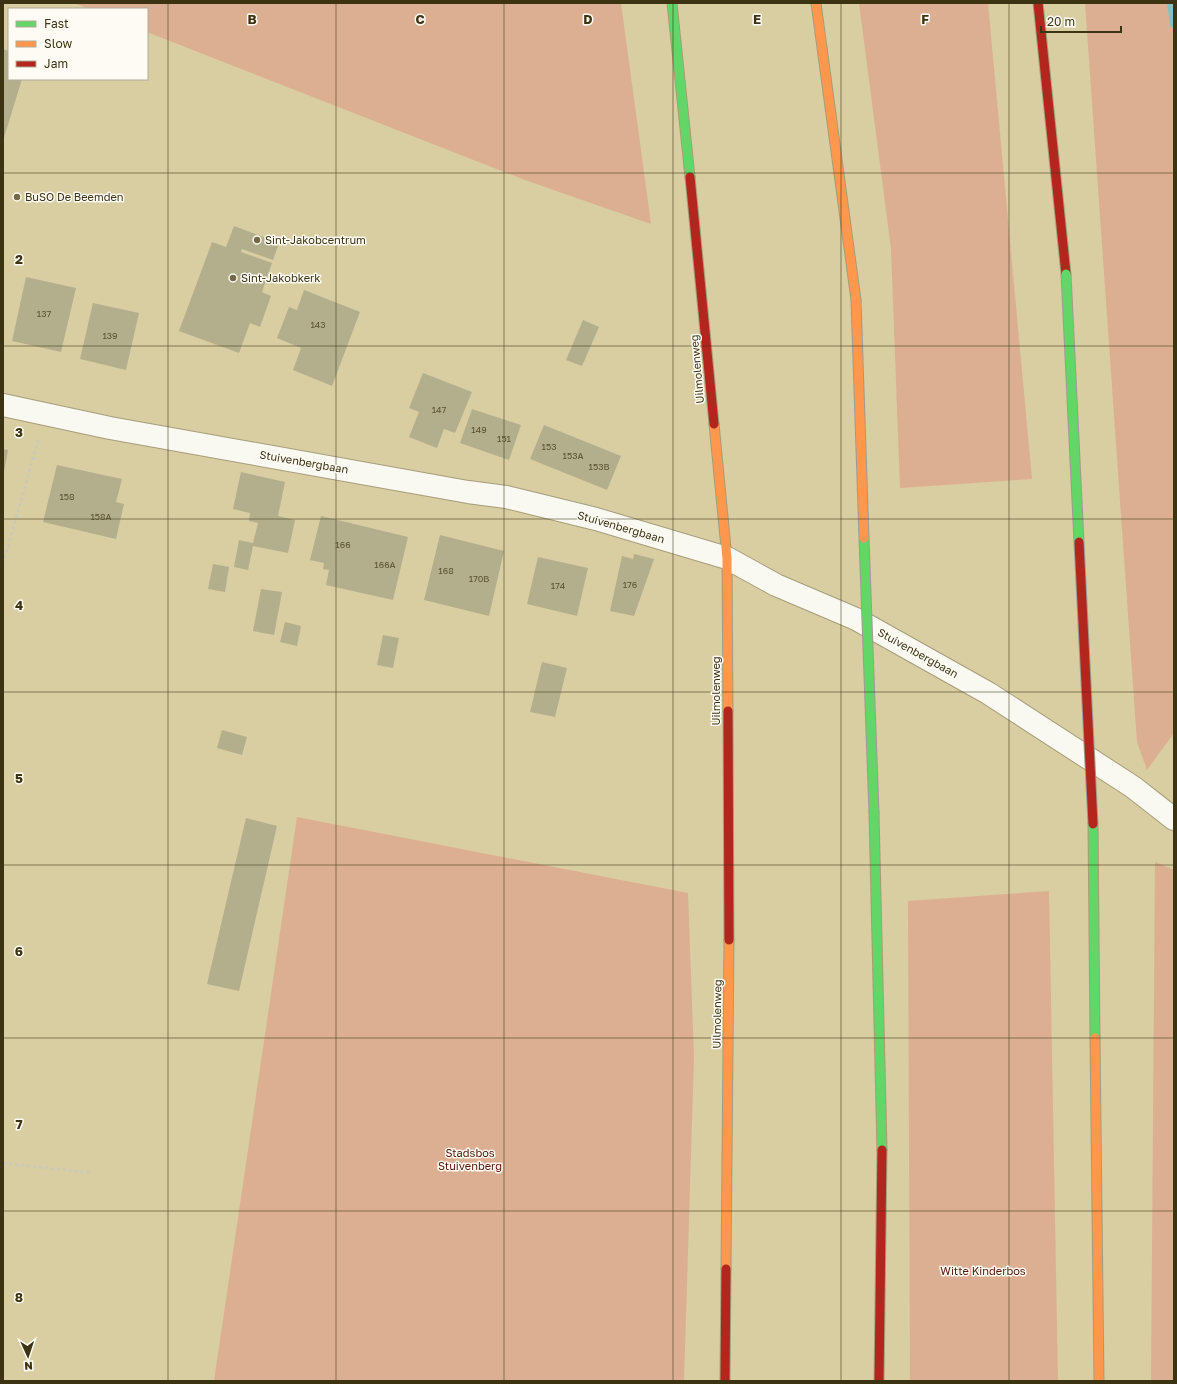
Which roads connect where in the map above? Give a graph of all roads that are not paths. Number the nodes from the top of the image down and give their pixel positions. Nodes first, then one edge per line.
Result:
1 (672, 3) edge
2 (816, 3) edge
3 (1038, 3) edge
4 (3, 404) edge
5 (727, 558) junction
6 (1174, 820) edge
7 (725, 1381) edge
8 (879, 1381) edge
9 (1099, 1381) edge

1 - 5 main road, Uilmolenweg
2 - 8 main road, bridge
3 - 9 main road, bridge
4 - 5 street, Stuivenbergbaan
5 - 6 street, Stuivenbergbaan
5 - 7 main road, Uilmolenweg

